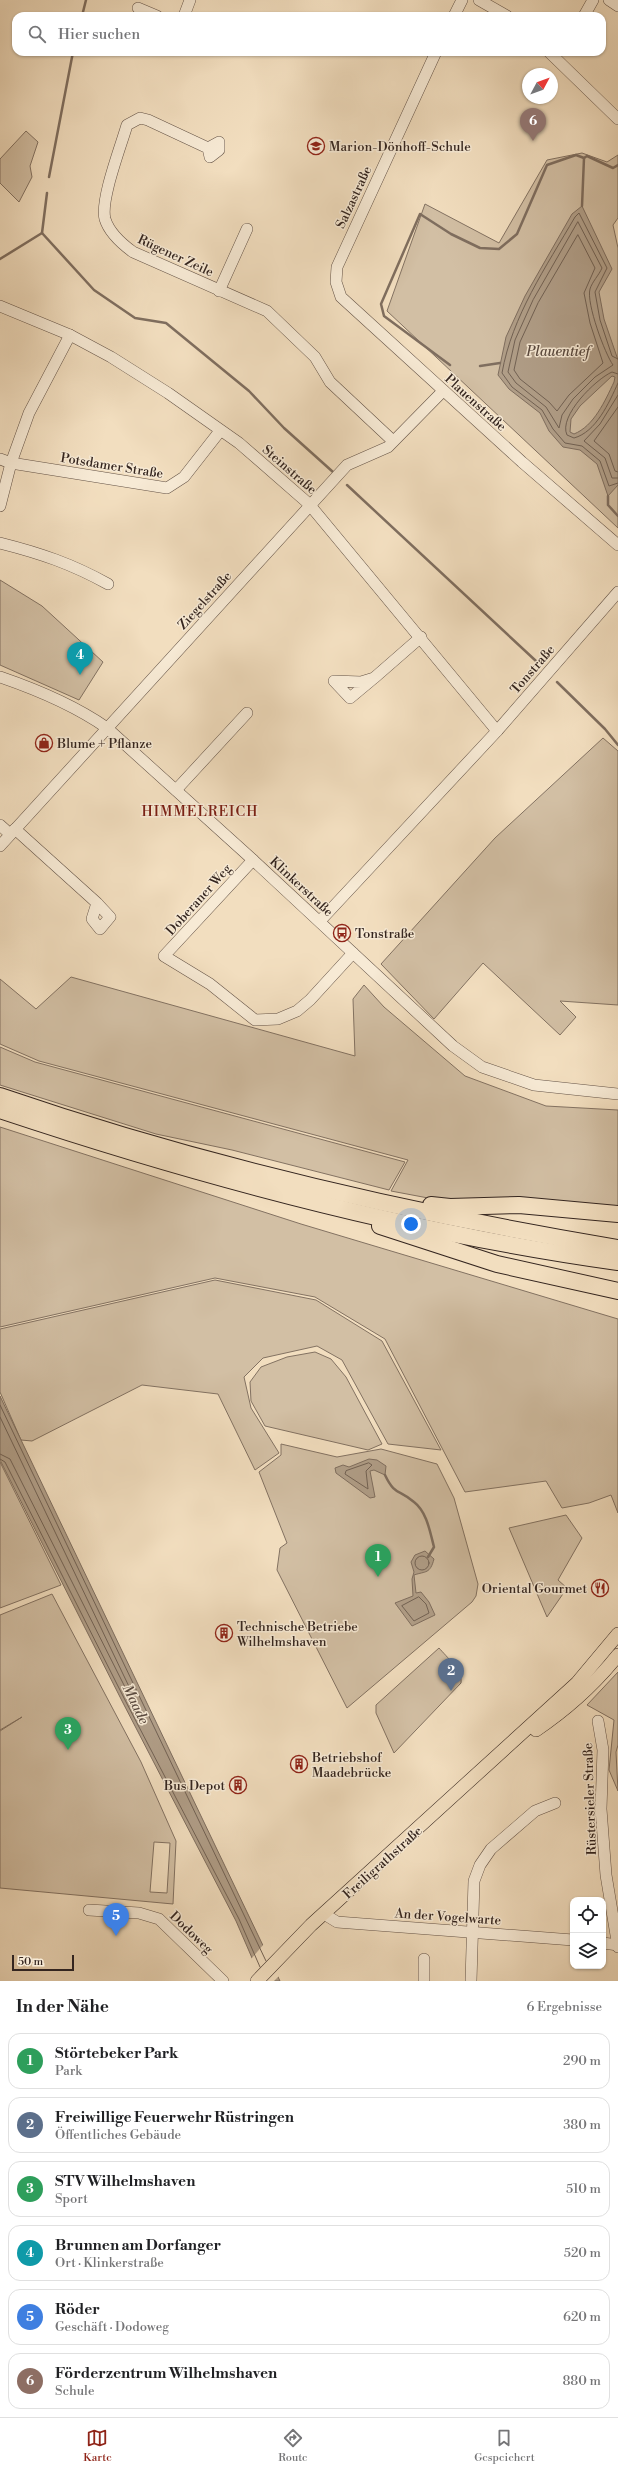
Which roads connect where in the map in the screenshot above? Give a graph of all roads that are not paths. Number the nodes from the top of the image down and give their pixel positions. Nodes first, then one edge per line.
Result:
1 (190, 0) edge
2 (462, 0) edge
3 (478, 0) edge
4 (593, 0) edge
5 (609, 0) edge
6 (618, 6) edge
7 (138, 8) dead end
8 (148, 12) edge
9 (186, 12) edge
10 (456, 12) edge
11 (499, 12) edge
12 (586, 12) edge
13 (434, 56) edge
14 (560, 56) edge
15 (618, 119) edge
16 (208, 148) dead end
17 (247, 228) dead end
18 (337, 266) joint
19 (219, 291) junction
20 (0, 306) edge
21 (70, 335) junction
22 (443, 392) junction
23 (220, 431) junction
24 (393, 441) junction
25 (0, 459) edge
26 (11, 463) junction
27 (310, 504) junction
28 (0, 506) edge
29 (0, 543) edge
30 (618, 545) edge
31 (108, 584) dead end
32 (618, 592) edge
33 (421, 637) junction
34 (0, 677) edge
35 (374, 678) dead end
36 (247, 713) dead end
37 (107, 728) junction
38 (497, 731) junction
39 (176, 790) junction
40 (0, 825) edge
41 (13, 832) junction
42 (0, 846) edge
43 (253, 860) junction
44 (97, 903) dead end
45 (320, 922) junction
46 (353, 953) junction
47 (618, 1094) edge
48 (0, 1096) edge
49 (0, 1110) edge
50 (370, 1200) junction
51 (348, 1210) junction
52 (618, 1214) edge
53 (618, 1248) edge
54 (618, 1262) edge
55 (618, 1291) edge
56 (618, 1634) edge
57 (618, 1655) edge
58 (598, 1721) dead end
59 (510, 1746) junction
60 (555, 1803) dead end
61 (89, 1910) dead end
62 (324, 1914) junction
63 (473, 1932) junction
64 (570, 1940) edge
65 (606, 1944) edge
66 (618, 1946) edge
67 (424, 1960) dead end
68 (223, 1981) edge
69 (257, 1981) edge
70 (424, 1981) edge
71 (471, 1981) edge

1 - 9 street
2 - 10 street
3 - 11 street
4 - 12 street
5 - 6 street
7 - 8 street
13 - 18 street, Salzastraße
14 - 15 street
16 - 19 street, Rügener Zeile
17 - 19 street, Rügener Zeile
18 - 22 street, Plauenstraße
19 - 24 street, Rügener Zeile
20 - 21 street, Steinstraße
21 - 23 street, Steinstraße
21 - 26 street
22 - 24 street, Ziegelstraße
22 - 30 street, Plauenstraße
23 - 26 street, Potsdamer Straße
23 - 27 street, Steinstraße
24 - 27 street, Ziegelstraße
25 - 26 street, Potsdamer Straße
26 - 28 street
27 - 33 street, Steinstraße
27 - 37 street, Ziegelstraße
29 - 31 street
32 - 38 street, Tonstraße
33 - 35 street
33 - 38 street, Steinstraße
34 - 37 street, Klinkerstraße
36 - 39 street
37 - 39 street, Klinkerstraße
37 - 41 street, Ziegelstraße
38 - 45 street, Tonstraße
39 - 43 street, Klinkerstraße
40 - 41 street
41 - 42 street, Ziegelstraße
41 - 44 street
43 - 45 street, Klinkerstraße
43 - 46 street, Doberaner Weg
45 - 46 street, Klinkerstraße
46 - 47 street, Klinkerstraße
48 - 50 highway
49 - 51 highway
50 - 52 highway
50 - 53 highway
51 - 54 highway
51 - 55 highway
56 - 59 main road, Freiligrathstraße
57 - 59 main road, Freiligrathstraße
58 - 66 street, Rüstersieler Straße
59 - 62 main road, Freiligrathstraße
60 - 63 street
61 - 68 street, Dodoweg
62 - 63 street, An der Vogelwarte
62 - 69 main road, Freiligrathstraße
63 - 64 street, An der Vogelwarte
63 - 71 street
65 - 66 street
67 - 70 street

